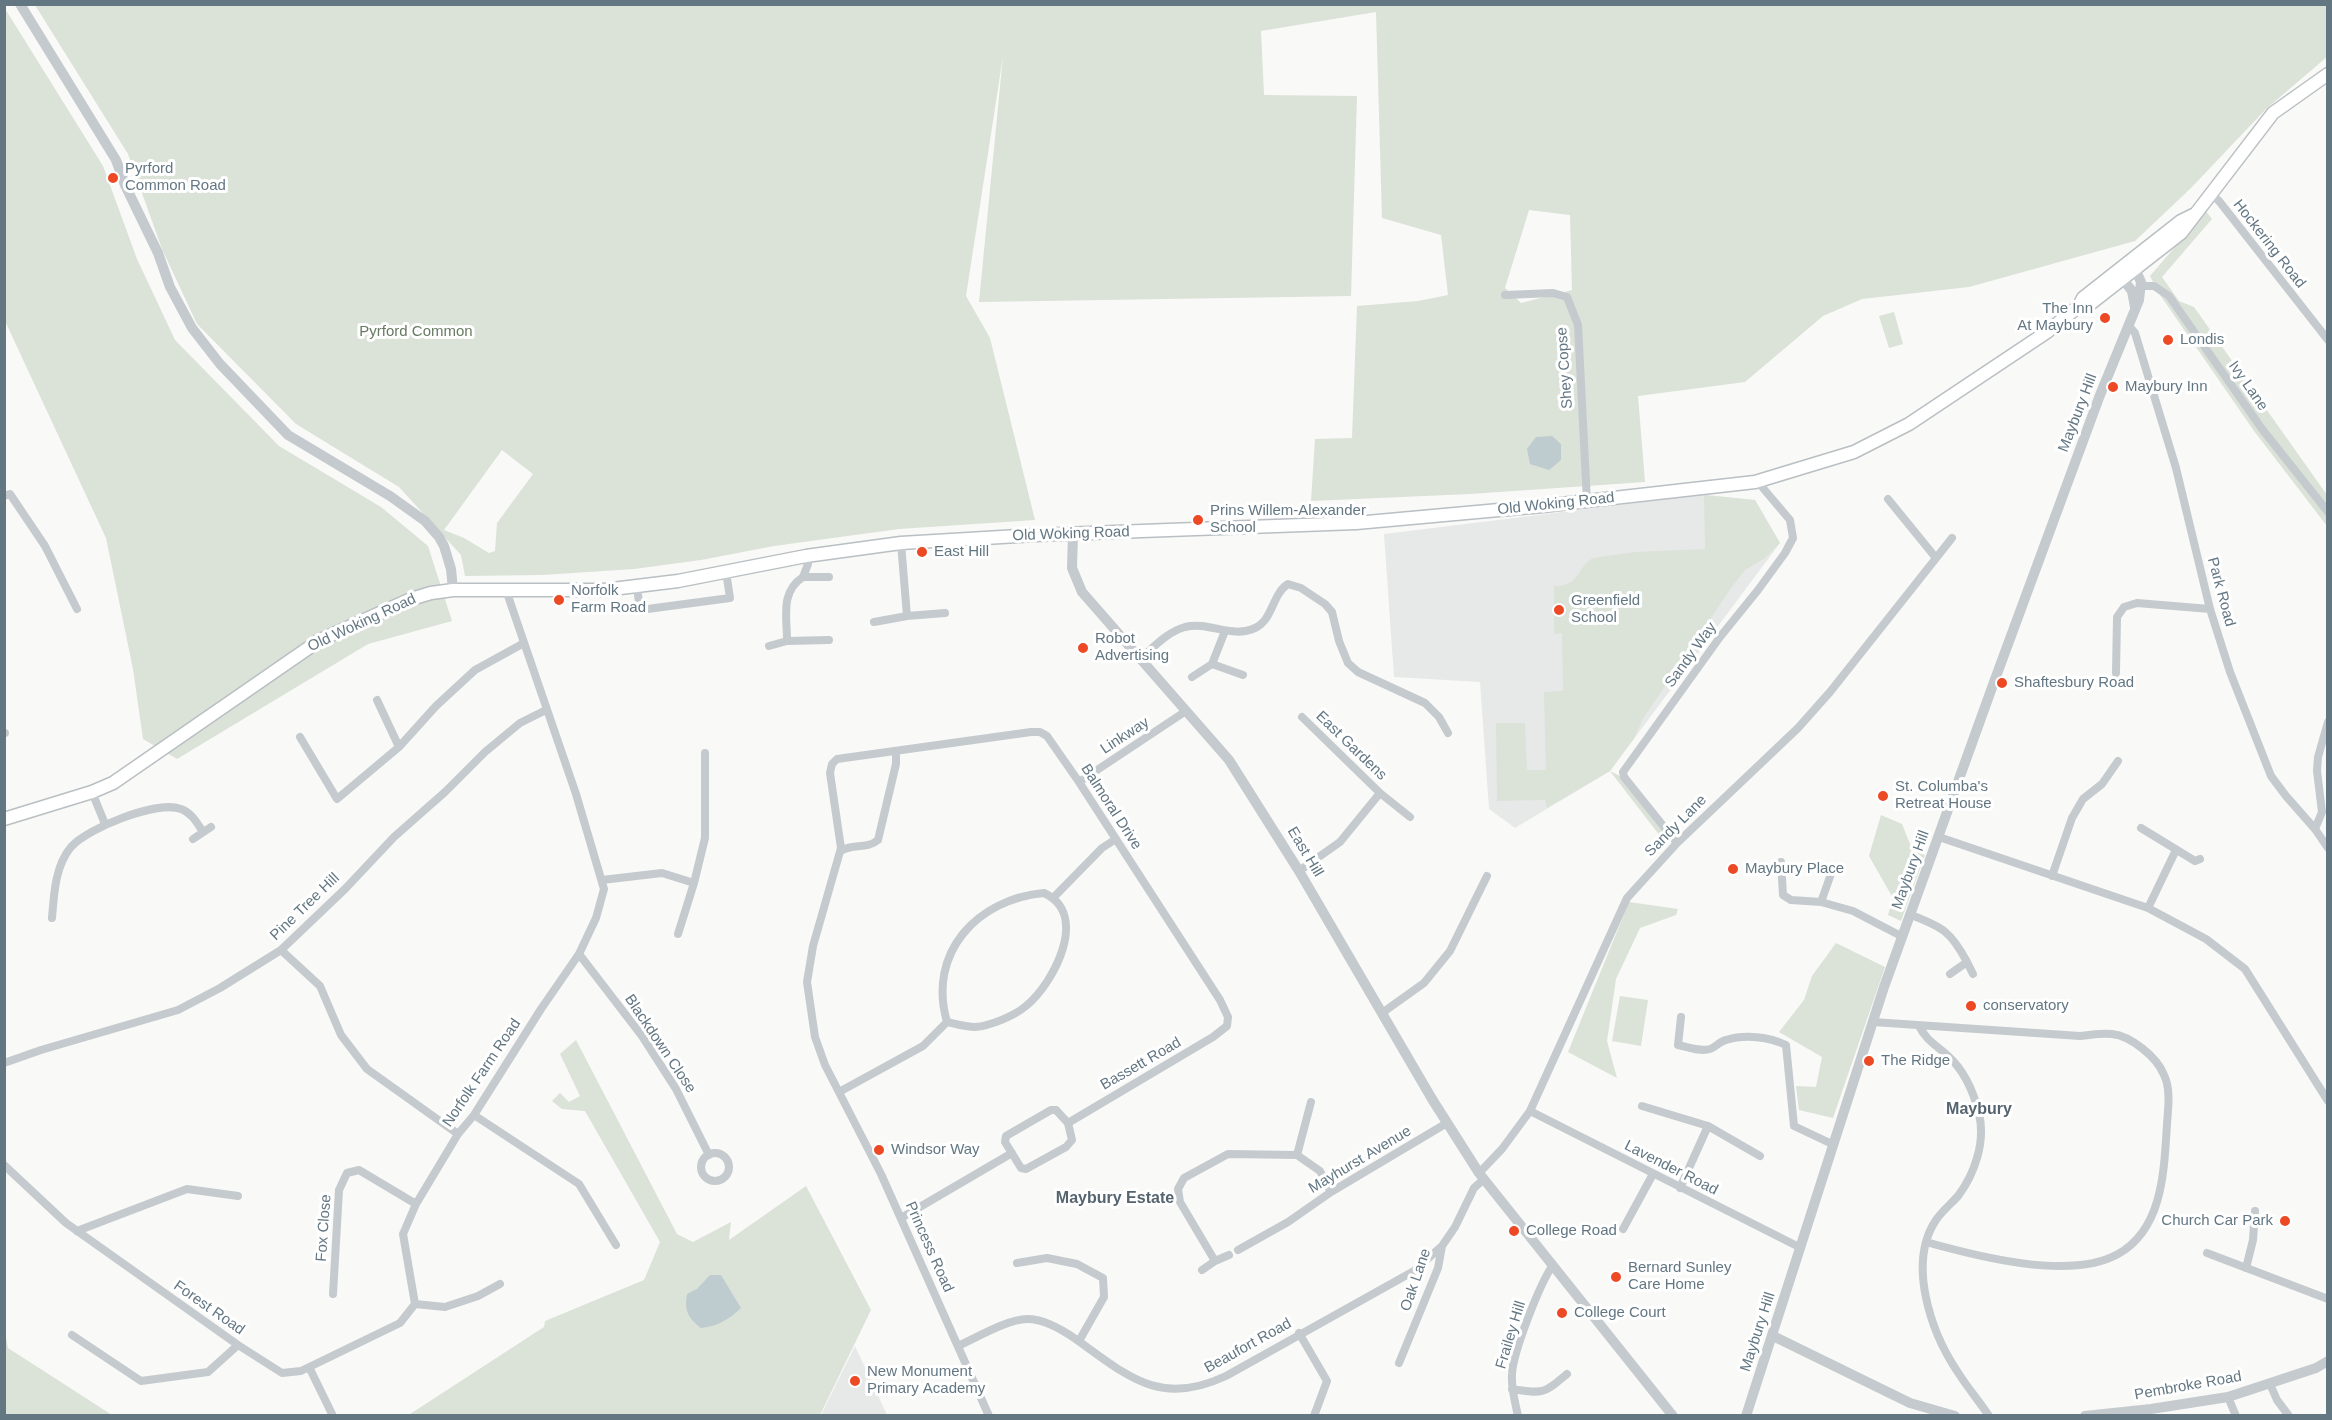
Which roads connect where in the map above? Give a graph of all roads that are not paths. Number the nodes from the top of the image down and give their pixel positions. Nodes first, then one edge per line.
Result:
1 (20, 4) edge
2 (2328, 74) edge
3 (2211, 194) junction
4 (2134, 264) junction
5 (2120, 275) junction
6 (2142, 286) junction
7 (1505, 295) dead end
8 (2135, 307) junction
9 (2128, 325) junction
10 (2328, 340) edge
11 (1757, 481) junction
12 (4, 496) edge
13 (1888, 499) dead end
14 (1587, 502) junction
15 (2328, 512) edge
16 (1072, 534) junction
17 (1952, 538) dead end
18 (901, 543) junction
19 (806, 556) junction
20 (1936, 558) junction
21 (726, 572) junction
22 (803, 577) junction
23 (829, 577) dead end
24 (637, 587) junction
25 (453, 590) junction
26 (506, 590) junction
27 (77, 609) dead end
28 (2210, 609) junction
29 (945, 613) dead end
30 (907, 616) junction
31 (874, 622) dead end
32 (1224, 631) junction
33 (829, 640) dead end
34 (787, 641) junction
35 (524, 643) junction
36 (769, 646) dead end
37 (1140, 659) junction
38 (1212, 664) junction
39 (2116, 673) dead end
40 (1243, 675) dead end
41 (1192, 677) dead end
42 (377, 700) dead end
43 (546, 710) junction
44 (1186, 711) junction
45 (1302, 717) dead end
46 (2328, 722) edge
47 (1448, 733) dead end
48 (300, 737) dead end
49 (399, 747) junction
50 (896, 751) junction
51 (705, 753) dead end
52 (2118, 761) dead end
53 (1079, 782) junction
54 (92, 792) junction
55 (1380, 793) junction
56 (1410, 817) dead end
57 (4, 819) edge
58 (105, 824) junction
59 (2141, 828) dead end
60 (2315, 829) junction
61 (1939, 837) junction
62 (193, 839) dead end
63 (1116, 839) junction
64 (1677, 843) junction
65 (2328, 848) edge
66 (2176, 850) junction
67 (840, 851) junction
68 (2200, 859) dead end
69 (1781, 862) dead end
70 (1299, 872) junction
71 (1831, 874) dead end
72 (1487, 876) dead end
73 (2052, 876) junction
74 (602, 880) junction
75 (694, 883) junction
76 (1054, 897) junction
77 (1821, 902) junction
78 (2148, 908) junction
79 (1911, 915) junction
80 (52, 918) dead end
81 (678, 934) dead end
82 (1903, 937) junction
83 (281, 950) junction
84 (579, 954) junction
85 (1967, 962) junction
86 (1950, 974) dead end
87 (1973, 974) dead end
88 (1382, 1013) junction
89 (1681, 1017) dead end
90 (947, 1022) junction
91 (1873, 1022) junction
92 (1227, 1026) joint
93 (1919, 1026) junction
94 (4, 1063) edge
95 (839, 1092) junction
96 (2328, 1101) edge
97 (1311, 1102) dead end
98 (1642, 1106) dead end
99 (1530, 1112) junction
100 (474, 1115) junction
101 (1068, 1124) junction
102 (1447, 1124) junction
103 (1708, 1126) junction
104 (458, 1134) junction
105 (1832, 1144) junction
106 (1012, 1154) junction
107 (709, 1155) dead end
108 (1297, 1155) junction
109 (1760, 1156) dead end
110 (4, 1165) edge
111 (1653, 1174) junction
112 (1482, 1176) junction
113 (1680, 1188) junction
114 (1331, 1192) junction
115 (238, 1197) dead end
116 (416, 1204) junction
117 (2255, 1211) dead end
118 (902, 1218) junction
119 (1623, 1230) dead end
120 (77, 1231) junction
121 (1926, 1242) junction
122 (616, 1245) dead end
123 (1442, 1246) junction
124 (1801, 1248) junction
125 (1238, 1250) dead end
126 (2207, 1253) dead end
127 (1229, 1255) dead end
128 (1215, 1261) junction
129 (1017, 1263) dead end
130 (1553, 1266) junction
131 (2246, 1268) junction
132 (1202, 1270) dead end
133 (500, 1284) dead end
134 (333, 1294) dead end
135 (2328, 1299) edge
136 (415, 1304) junction
137 (1299, 1333) junction
138 (72, 1335) dead end
139 (1773, 1336) junction
140 (1078, 1341) junction
141 (238, 1345) junction
142 (958, 1346) junction
143 (2328, 1361) edge
144 (1399, 1363) dead end
145 (309, 1367) junction
146 (1567, 1374) dead end
147 (2270, 1384) junction
148 (1512, 1389) junction
149 (2228, 1397) junction
150 (333, 1416) edge
151 (989, 1416) edge
152 (1314, 1416) edge
153 (1518, 1416) edge
154 (1673, 1416) edge
155 (1746, 1416) edge
156 (1955, 1416) edge
157 (1989, 1416) edge
158 (2085, 1416) edge
159 (2236, 1416) edge
160 (2289, 1416) edge

1 - 25 street
2 - 3 main road, Old Woking Road
3 - 4 main road, Old Woking Road
3 - 10 street, Hockering Road
4 - 5 main road, Old Woking Road
4 - 6 street
5 - 8 street
5 - 11 main road, Old Woking Road
6 - 8 street, Maybury Hill
6 - 15 street, Ivy Lane
7 - 14 street, Shey Copse
8 - 9 street, Maybury Hill
9 - 28 street, Park Road
9 - 61 street, Maybury Hill
11 - 14 main road, Old Woking Road
11 - 64 street, Sandy Way
12 - 27 street
13 - 20 street
14 - 16 main road, Old Woking Road
16 - 18 main road, Old Woking Road
16 - 37 street, East Hill
17 - 20 street, Sandy Lane
18 - 19 main road, Old Woking Road
18 - 30 street
19 - 21 main road, Old Woking Road
19 - 22 street
20 - 64 street, Sandy Lane
21 - 24 main road, Old Woking Road
21 - 24 street
22 - 23 street
22 - 34 street
24 - 26 main road, Old Woking Road
25 - 26 main road, Old Woking Road
25 - 54 main road, Old Woking Road
26 - 35 street, Norfolk Farm Road
28 - 39 street
28 - 60 street, Park Road
29 - 30 street
30 - 31 street
32 - 37 street
32 - 38 street
32 - 47 street
33 - 34 street
34 - 36 street
35 - 43 street, Norfolk Farm Road
35 - 49 street
37 - 44 street, East Hill
38 - 40 street
38 - 41 street
42 - 49 street
43 - 74 street, Norfolk Farm Road
43 - 83 street, Pine Tree Hill
44 - 53 street, Linkway
44 - 70 street, East Hill
45 - 55 street, East Gardens
46 - 60 street
48 - 49 street
50 - 53 street, Balmoral Drive
50 - 67 street
50 - 67 street, Balmoral Drive
51 - 75 street
52 - 73 street
53 - 63 street, Balmoral Drive
54 - 57 main road, Old Woking Road
54 - 58 street
55 - 56 street, East Gardens
55 - 70 street, East Gardens
58 - 62 street
58 - 80 street
59 - 66 street
60 - 65 street, Park Road
61 - 73 street
61 - 79 street, Maybury Hill
63 - 76 street
63 - 92 street, Balmoral Drive
64 - 99 street, Sandy Lane
66 - 68 street
66 - 78 street
67 - 95 street, Balmoral Drive
69 - 77 street
70 - 88 street, East Hill
71 - 77 street
72 - 88 street
73 - 78 street
74 - 75 street
74 - 84 street, Norfolk Farm Road
75 - 81 street
76 - 90 street
76 - 90 street
77 - 82 street
78 - 96 street
79 - 82 street, Maybury Hill
79 - 85 street
82 - 91 street, Maybury Hill
83 - 94 street, Pine Tree Hill
83 - 104 street
84 - 100 street, Norfolk Farm Road
84 - 107 street, Blackdown Close
85 - 86 street
85 - 87 street
88 - 102 street, East Hill
89 - 105 street
90 - 95 street
91 - 93 street
91 - 105 street, Maybury Hill
92 - 101 street, Bassett Road
93 - 121 street
93 - 121 street
95 - 118 street, Princess Road
97 - 108 street
98 - 103 street
99 - 111 street, Lavender Road
99 - 112 street, Sandy Lane
100 - 104 street, Norfolk Farm Road
100 - 122 street
101 - 106 street
101 - 106 street
102 - 112 street, East Hill
102 - 114 street, Mayhurst Avenue
103 - 109 street
103 - 113 street
104 - 116 street, Norfolk Farm Road
105 - 124 street, Maybury Hill
106 - 118 street
108 - 114 street
108 - 128 street
110 - 120 street, Forest Road
111 - 113 street, Lavender Road
111 - 119 street
112 - 123 street, Oak Lane
112 - 130 street
113 - 124 street, Lavender Road
114 - 125 street, Mayhurst Avenue
115 - 120 street
116 - 134 street, Fox Close
116 - 136 street, Norfolk Farm Road
117 - 131 street
118 - 142 street, Princess Road
120 - 141 street, Forest Road
121 - 157 street
123 - 137 street, Beaufort Road
123 - 144 street, Oak Lane
124 - 139 street, Maybury Hill
126 - 131 street
127 - 128 street
128 - 132 street
129 - 140 street
130 - 148 street, Frailey Hill
130 - 154 street
131 - 135 street
133 - 136 street
136 - 145 street, Forest Road
137 - 140 street, Beaufort Road
137 - 152 street
138 - 141 street
139 - 155 street, Maybury Hill
139 - 156 street
140 - 142 street, Beaufort Road
141 - 145 street, Forest Road
142 - 151 street, Princess Road
143 - 147 street, Pembroke Road
145 - 150 street
146 - 148 street
147 - 149 street, Pembroke Road
147 - 160 street
148 - 153 street, Frailey Hill
149 - 158 street, Pembroke Road
149 - 159 street

